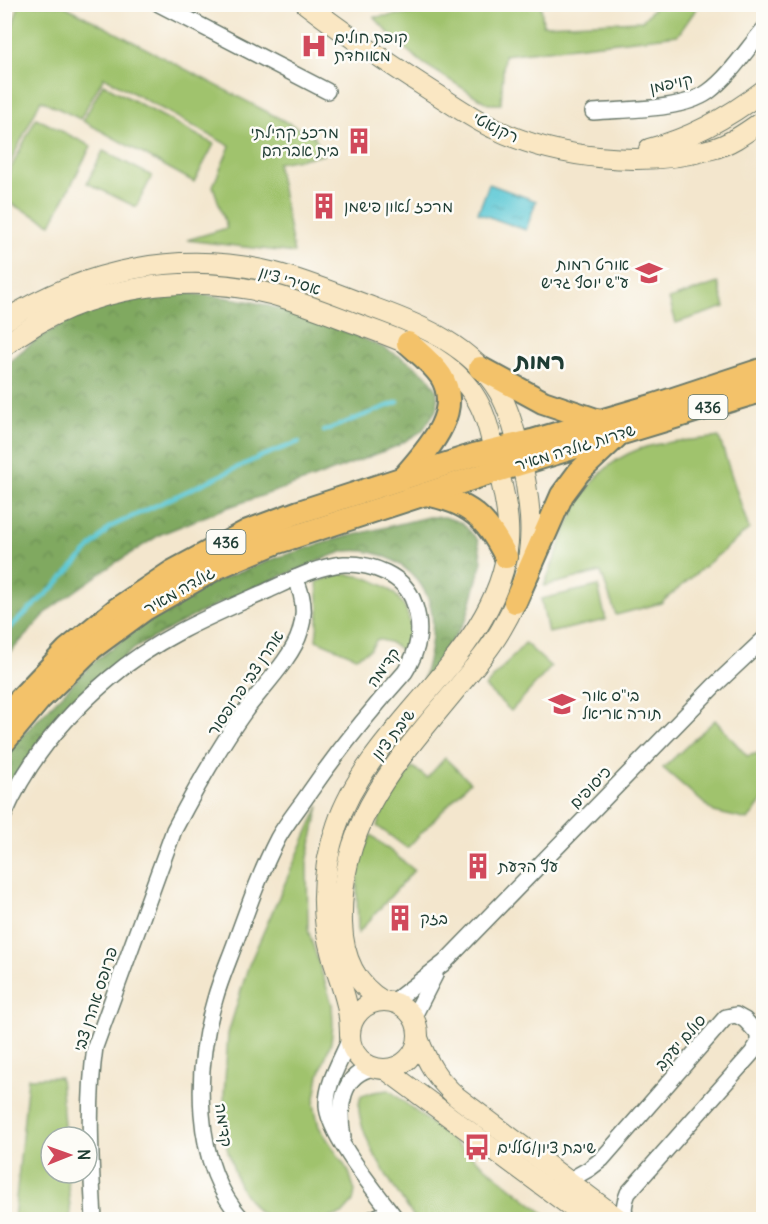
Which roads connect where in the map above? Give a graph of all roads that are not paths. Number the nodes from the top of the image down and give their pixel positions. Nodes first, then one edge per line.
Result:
1 (159, 4) edge
2 (306, 4) edge
3 (328, 4) edge
4 (191, 11) edge
5 (764, 29) edge
6 (405, 74) junction
7 (327, 90) dead end
8 (764, 90) edge
9 (593, 112) dead end
10 (764, 120) edge
11 (596, 156) junction
12 (4, 321) edge
13 (408, 343) junction
14 (4, 346) edge
15 (480, 368) junction
16 (764, 369) edge
17 (764, 390) edge
18 (599, 421) junction
19 (623, 432) junction
20 (519, 454) junction
21 (496, 460) junction
22 (403, 478) junction
23 (426, 494) junction
24 (506, 557) junction
25 (295, 578) junction
26 (515, 602) junction
27 (764, 639) edge
28 (4, 716) edge
29 (4, 742) edge
30 (189, 801) joint
31 (4, 815) edge
32 (444, 963) junction
33 (388, 1002) junction
34 (413, 1018) junction
35 (350, 1035) junction
36 (418, 1038) junction
37 (380, 1069) junction
38 (350, 1156) junction
39 (568, 1181) junction
40 (394, 1215) edge
41 (94, 1220) edge
42 (243, 1220) edge
43 (370, 1220) edge
44 (589, 1220) edge
45 (620, 1220) edge
46 (626, 1220) edge

1 - 4 street
2 - 6 street, רקנאטי
3 - 6 street, רקנאטי
4 - 7 street
5 - 9 street, קויפמן
6 - 11 street, רקנאטי
8 - 11 street, רקנאטי
10 - 11 street, רקנאטי
12 - 15 street, אסירי ציון
13 - 14 street, אסירי ציון
13 - 21 street, אסירי ציון
13 - 22 main road
15 - 18 main road
15 - 20 street, אסירי ציון
16 - 18 main road, 436
17 - 19 main road, שדרות גולדה מאיר / 436
18 - 20 main road, 436
19 - 20 main road, שדרות גולדה מאיר / 436
19 - 26 main road
20 - 21 main road, שדרות גולדה מאיר / 436
20 - 26 street, שיבת ציון
21 - 22 main road, גולדה מאיר / 436
21 - 23 main road, גולדה מאיר / 436
21 - 24 street, שיבת ציון
22 - 28 main road, גולדה מאיר / 436
23 - 24 main road
23 - 29 main road, גולדה מאיר / 436
24 - 35 street, שיבת ציון
25 - 30 street, אהרן צבי פרופסור
25 - 31 street, קדימה
25 - 42 street, קדימה
26 - 33 street, שיבת ציון
27 - 32 street, כיסופים
30 - 41 street, פרופס אהרן צבי
32 - 33 street, כיסופים
32 - 34 street, כיסופים
33 - 34 street
33 - 35 street
34 - 36 street
35 - 37 street
35 - 38 street
36 - 37 street
36 - 39 street
37 - 38 street
37 - 44 street
38 - 40 street
39 - 45 street
39 - 46 street, סולם יעקב
40 - 43 street

